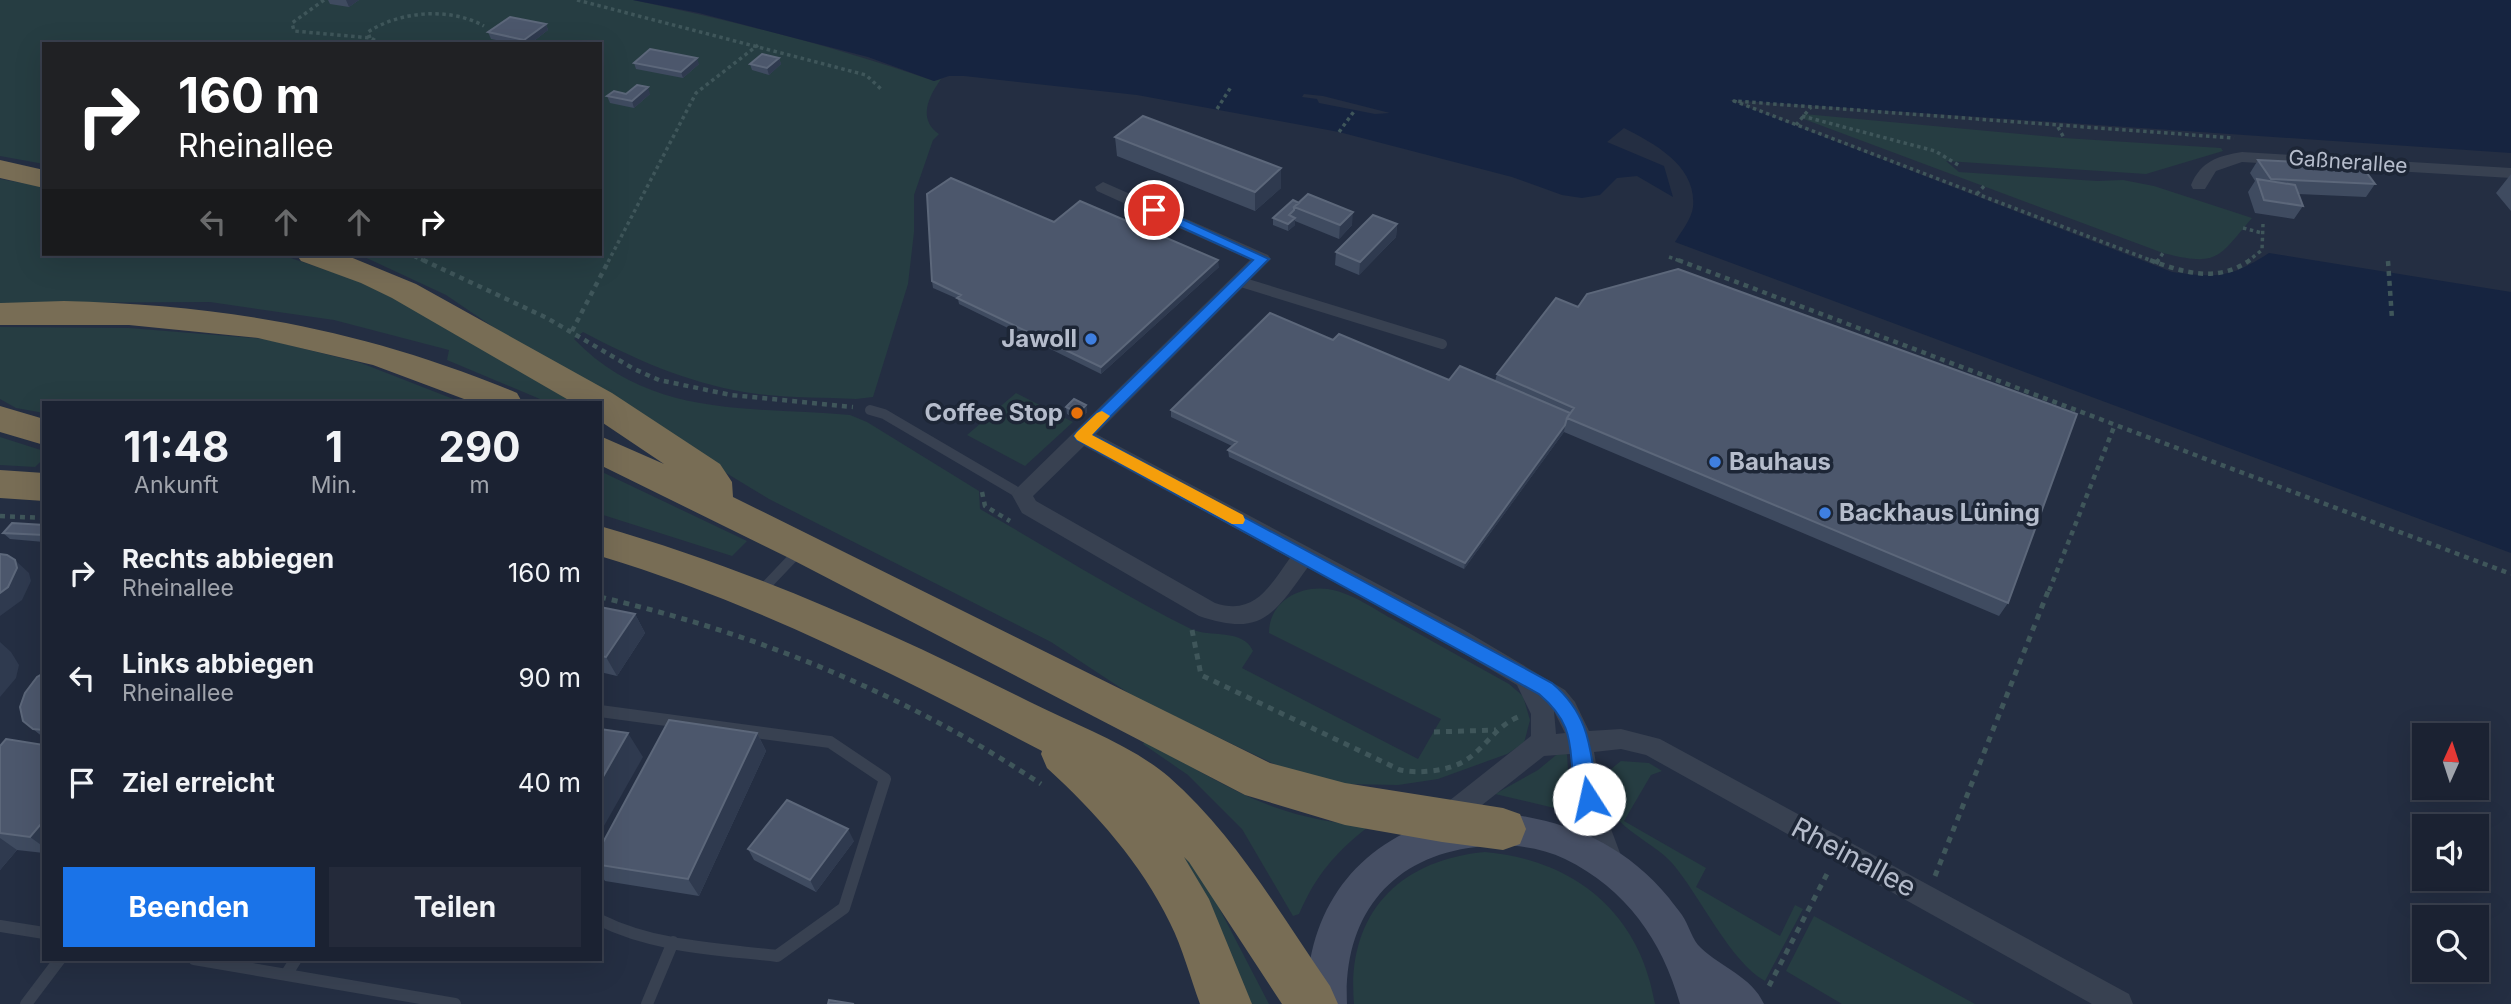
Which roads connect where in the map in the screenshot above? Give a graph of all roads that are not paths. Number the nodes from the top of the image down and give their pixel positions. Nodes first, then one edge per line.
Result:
1 (0, 169) edge
2 (2511, 173) edge
3 (42, 179) edge
4 (2199, 185) dead end
5 (1103, 187) dead end
6 (318, 256) edge
7 (1241, 282) junction
8 (0, 314) edge
9 (1442, 344) dead end
10 (500, 401) edge
11 (596, 401) edge
12 (602, 405) edge
13 (870, 410) road end
14 (0, 419) edge
15 (42, 431) edge
16 (1082, 436) junction
17 (602, 450) edge
18 (0, 484) edge
19 (42, 486) edge
20 (1022, 495) junction
21 (715, 505) junction
22 (602, 542) edge
23 (803, 547) junction
24 (1304, 556) junction
25 (757, 595) junction
26 (1523, 675) junction
27 (989, 704) junction
28 (602, 711) edge
29 (1580, 742) junction
30 (1538, 746) junction
31 (1442, 821) junction
32 (1503, 829) junction
33 (1404, 851) junction
34 (1614, 869) junction
35 (602, 921) edge
36 (0, 926) edge
37 (42, 933) edge
38 (673, 942) junction
39 (58, 961) edge
40 (206, 961) edge
41 (295, 961) edge
42 (1689, 962) junction
43 (286, 975) junction
44 (1756, 995) edge
45 (26, 1004) edge
46 (455, 1004) edge
47 (647, 1004) edge
48 (1226, 1004) edge
49 (1312, 1004) edge
50 (1327, 1004) edge
51 (1700, 1004) edge
52 (2119, 1004) edge

1 - 3 highway
2 - 4 street, Gaßnerallee
5 - 7 street
6 - 11 highway
7 - 9 lane
7 - 16 street
8 - 10 highway
12 - 21 highway
13 - 20 lane
14 - 15 highway
16 - 20 street
16 - 24 street
17 - 21 highway
18 - 19 highway
20 - 24 street
21 - 23 highway
22 - 25 highway
23 - 25 lane
23 - 31 highway
24 - 26 street
25 - 27 highway
26 - 29 street
26 - 30 street
27 - 48 highway
27 - 49 highway
28 - 38 lane
29 - 30 street, Rheinallee
29 - 34 street
29 - 52 street, Rheinallee
30 - 31 street
31 - 32 highway
31 - 33 street
32 - 33 main road
32 - 34 main road
33 - 50 main road
34 - 42 main road
35 - 38 lane
36 - 37 lane
38 - 47 lane
39 - 45 lane
40 - 43 lane
41 - 43 lane
42 - 44 main road
42 - 51 main road
43 - 46 lane

